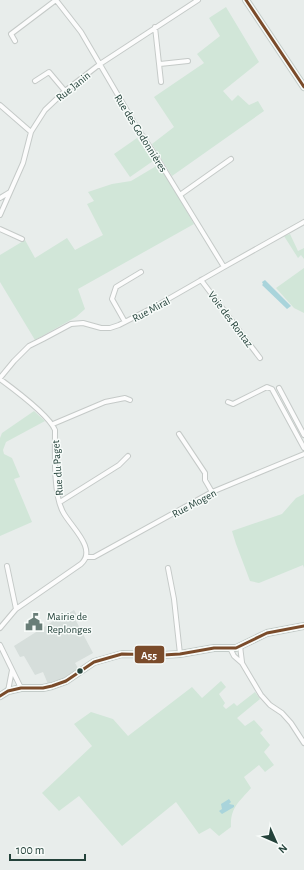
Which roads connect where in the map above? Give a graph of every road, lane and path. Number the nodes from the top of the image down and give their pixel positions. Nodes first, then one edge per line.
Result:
1 (56, 0) edge
2 (198, 0) edge
3 (246, 0) edge
4 (155, 27) junction
5 (15, 41) dead end
6 (188, 61) dead end
7 (100, 64) junction
8 (160, 64) junction
9 (35, 81) dead end
10 (161, 82) dead end
11 (304, 87) edge
12 (65, 91) junction
13 (0, 105) edge
14 (31, 132) junction
15 (231, 159) dead end
16 (10, 192) junction
17 (180, 195) junction
18 (0, 198) edge
19 (0, 215) edge
20 (304, 222) edge
21 (0, 229) edge
22 (22, 239) dead end
23 (224, 267) junction
24 (141, 272) dead end
25 (201, 280) junction
26 (126, 322) junction
27 (260, 358) dead end
28 (0, 378) edge
29 (279, 388) dead end
30 (130, 400) dead end
31 (228, 402) dead end
32 (53, 424) junction
33 (179, 434) dead end
34 (304, 435) edge
35 (304, 448) edge
36 (304, 454) edge
37 (128, 456) dead end
38 (212, 492) junction
39 (60, 502) junction
40 (87, 558) junction
41 (7, 566) dead end
42 (168, 568) dead end
43 (16, 609) junction
44 (304, 626) edge
45 (0, 628) edge
46 (0, 645) edge
47 (240, 646) junction
48 (230, 648) junction
49 (180, 654) junction
50 (242, 663) junction
51 (12, 669) junction
52 (21, 688) junction
53 (8, 691) junction
54 (0, 696) edge
55 (304, 743) edge

1 - 5 street
1 - 7 street, Rue des Godonnières
2 - 4 street, Rue Janin
3 - 11 main road
4 - 7 street, Rue Janin
4 - 8 street
6 - 8 street
7 - 12 street, Rue Janin
7 - 17 street, Rue des Godonnières
8 - 10 street
9 - 12 street
12 - 14 street, Rue Janin
13 - 14 street
14 - 16 street, Rue Janin
15 - 17 street
16 - 18 street
16 - 19 street, Rue Janin
17 - 23 street, Rue des Godonnières
20 - 23 street, Rue Miral
21 - 22 street
23 - 25 street, Rue Miral
24 - 26 street
25 - 26 street, Rue Miral
25 - 27 street, Voie des Rontaz
26 - 28 street, Rue Miral
28 - 32 street, Rue du Paget
29 - 34 street
30 - 32 street
31 - 35 street
32 - 39 street, Rue du Paget
33 - 38 street
36 - 38 street, Rue Mogen
37 - 39 street
38 - 40 street, Rue Mogen
39 - 40 street, Rue du Paget
40 - 43 street
41 - 43 street
42 - 49 street
43 - 45 street
44 - 47 street
46 - 51 street
47 - 48 street
47 - 50 street
48 - 49 street
48 - 50 street
49 - 52 street
50 - 55 street
51 - 52 street
51 - 53 street
52 - 53 street
53 - 54 street

